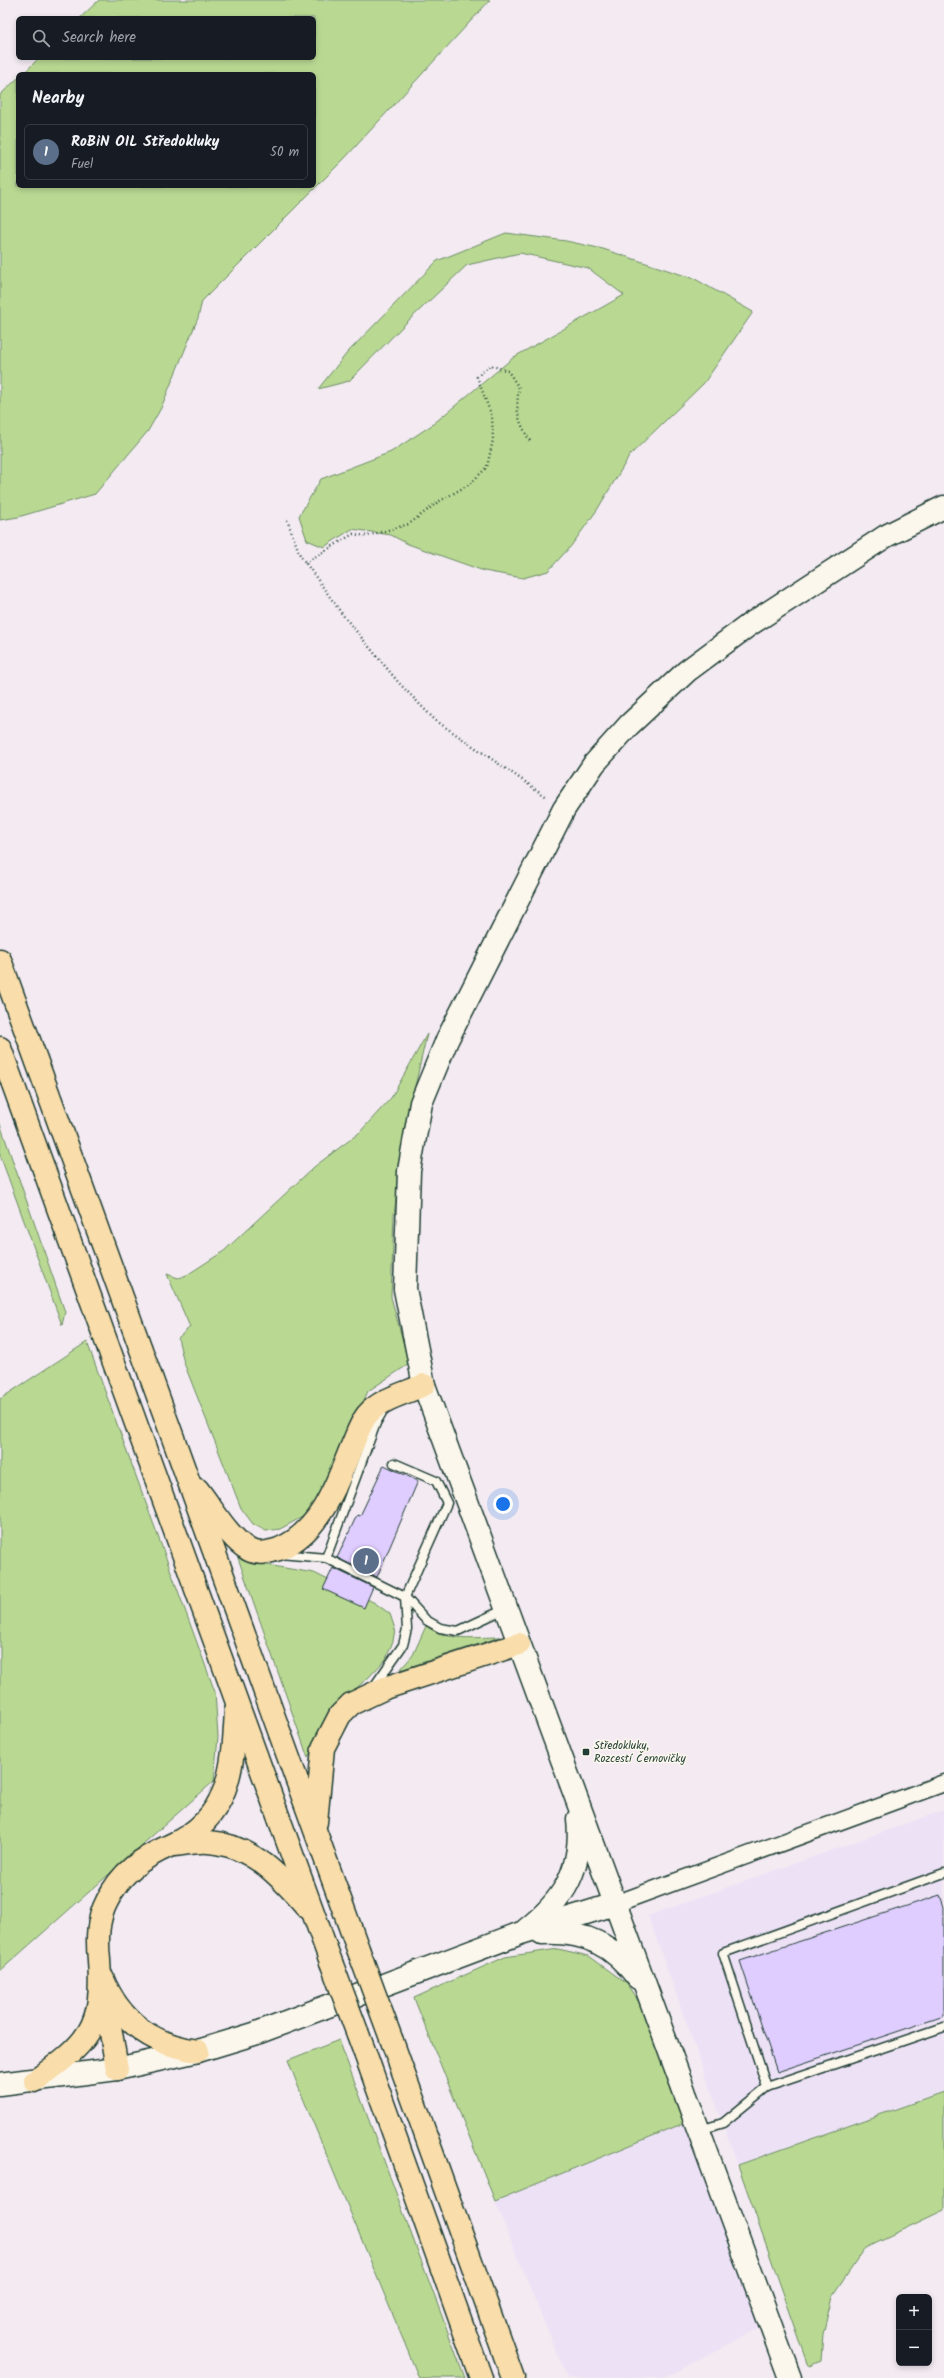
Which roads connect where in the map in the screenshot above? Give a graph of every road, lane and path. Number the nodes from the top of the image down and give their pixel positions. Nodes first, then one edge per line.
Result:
1 (530, 441) dead end
2 (944, 506) edge
3 (287, 520) dead end
4 (305, 563) junction
5 (564, 809) junction
6 (0, 960) edge
7 (0, 1048) edge
8 (424, 1385) junction
9 (391, 1399) junction
10 (394, 1463) dead end
11 (185, 1473) junction
12 (270, 1552) junction
13 (326, 1558) junction
14 (405, 1597) junction
15 (506, 1609) junction
16 (519, 1644) junction
17 (367, 1695) junction
18 (236, 1701) junction
19 (944, 1783) edge
20 (576, 1800) junction
21 (316, 1832) junction
22 (171, 1845) junction
23 (944, 1873) edge
24 (615, 1904) junction
25 (314, 1915) junction
26 (521, 1933) junction
27 (99, 1961) junction
28 (646, 1989) junction
29 (944, 2027) edge
30 (198, 2051) junction
31 (117, 2069) junction
32 (34, 2081) junction
33 (0, 2084) edge
34 (767, 2086) junction
35 (700, 2130) junction
36 (481, 2378) edge
37 (513, 2378) edge
38 (790, 2378) edge

1 - 4 path
2 - 5 street
3 - 4 path
4 - 5 path
5 - 8 street
6 - 11 highway
7 - 18 highway
8 - 9 highway
8 - 15 street
9 - 12 highway
9 - 13 lane
10 - 14 lane
11 - 12 highway
11 - 21 highway
12 - 13 lane
13 - 14 lane
14 - 15 lane
14 - 17 lane
15 - 16 street
16 - 17 highway
16 - 20 street
17 - 21 highway
18 - 22 highway
18 - 25 highway
19 - 24 street
20 - 24 street
20 - 26 street
21 - 37 highway, bridge
22 - 25 highway
22 - 27 highway
23 - 34 lane
24 - 26 street
24 - 28 street
25 - 36 highway, bridge
26 - 28 street
26 - 30 street
27 - 30 highway
27 - 31 highway
27 - 32 highway
28 - 35 street
29 - 34 lane
30 - 31 street
31 - 32 street
32 - 33 street
34 - 35 lane
35 - 38 street

